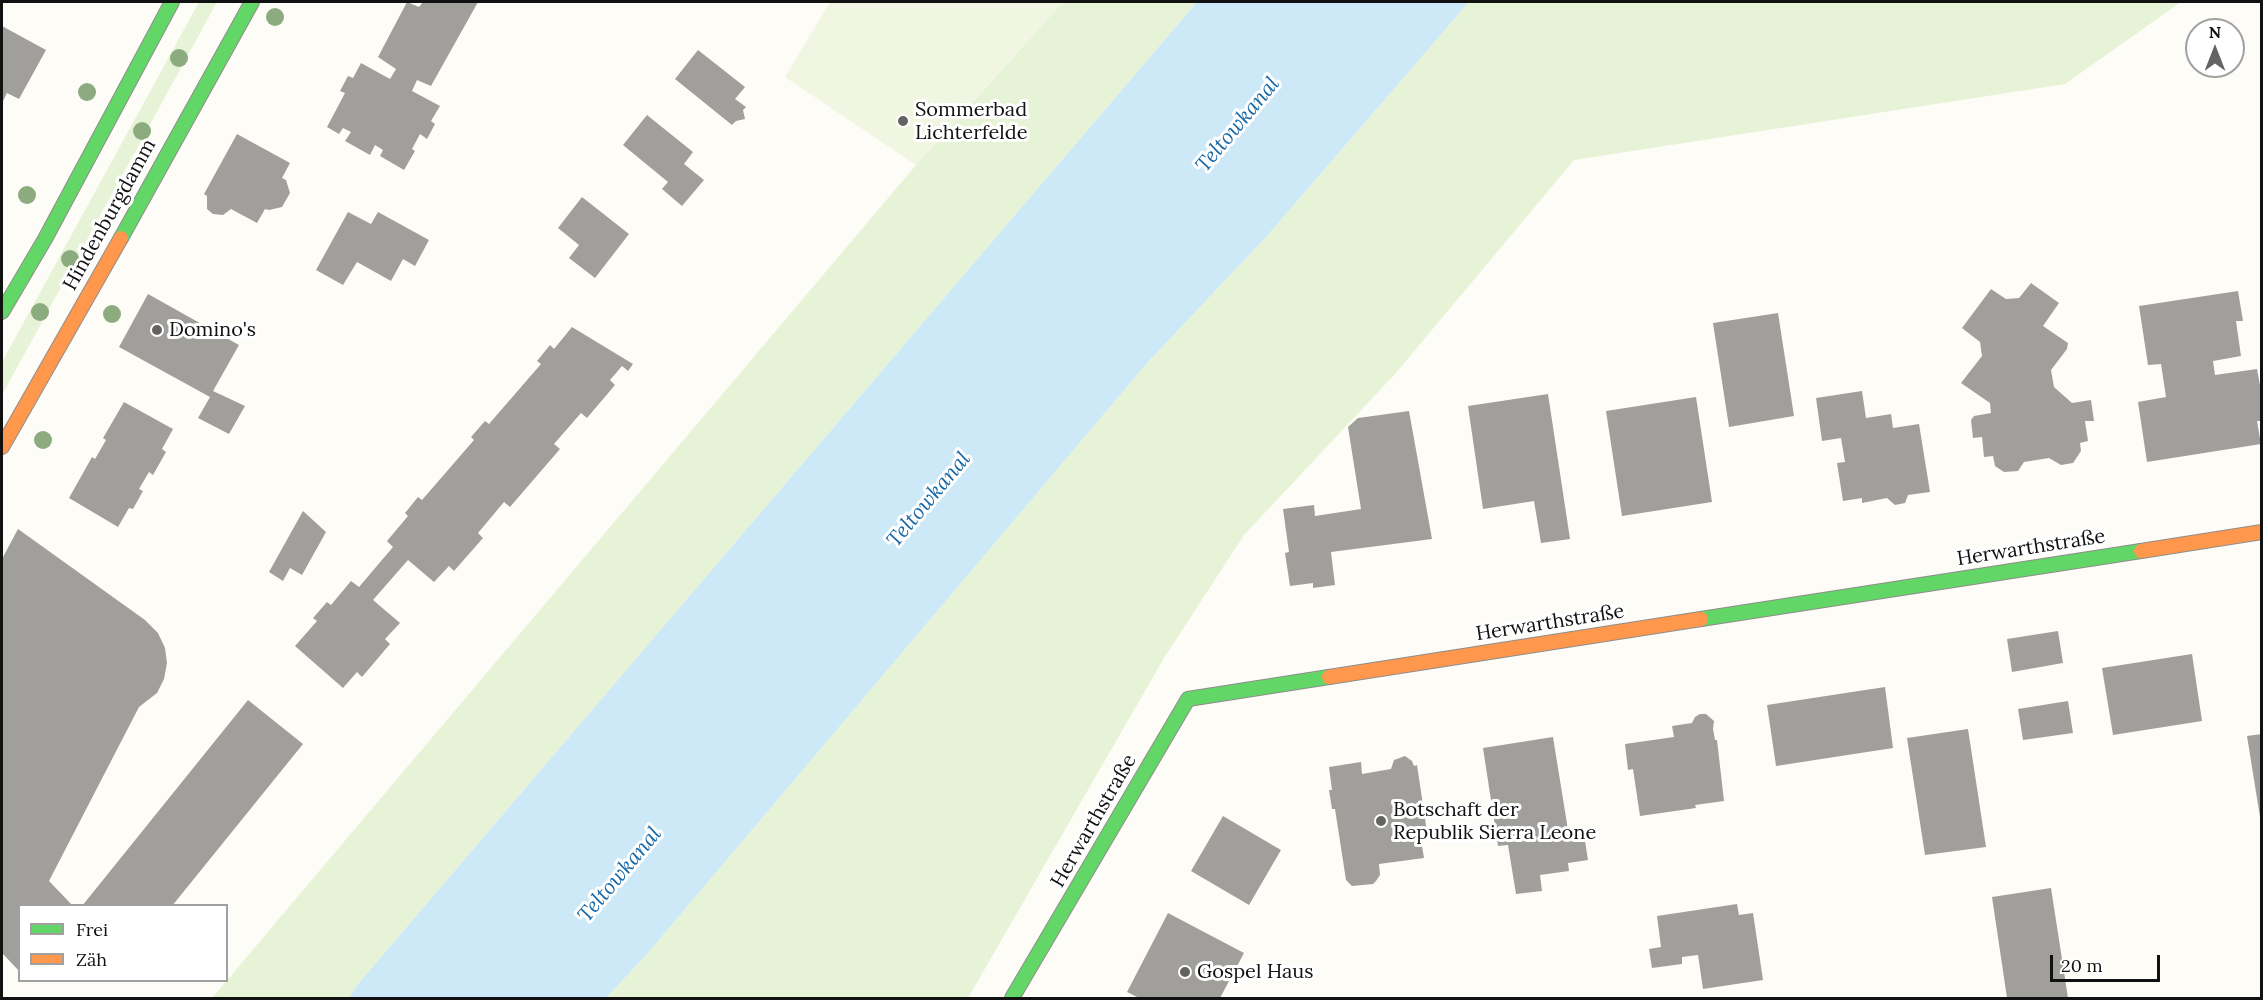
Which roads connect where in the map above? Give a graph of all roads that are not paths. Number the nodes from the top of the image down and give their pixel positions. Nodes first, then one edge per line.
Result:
1 (172, 2) edge
2 (252, 2) edge
3 (2, 312) edge
4 (2, 447) edge
5 (2262, 532) edge
6 (1012, 999) edge

1 - 3 street
2 - 4 street, Hindenburgdamm
5 - 6 street, Herwarthstraße

